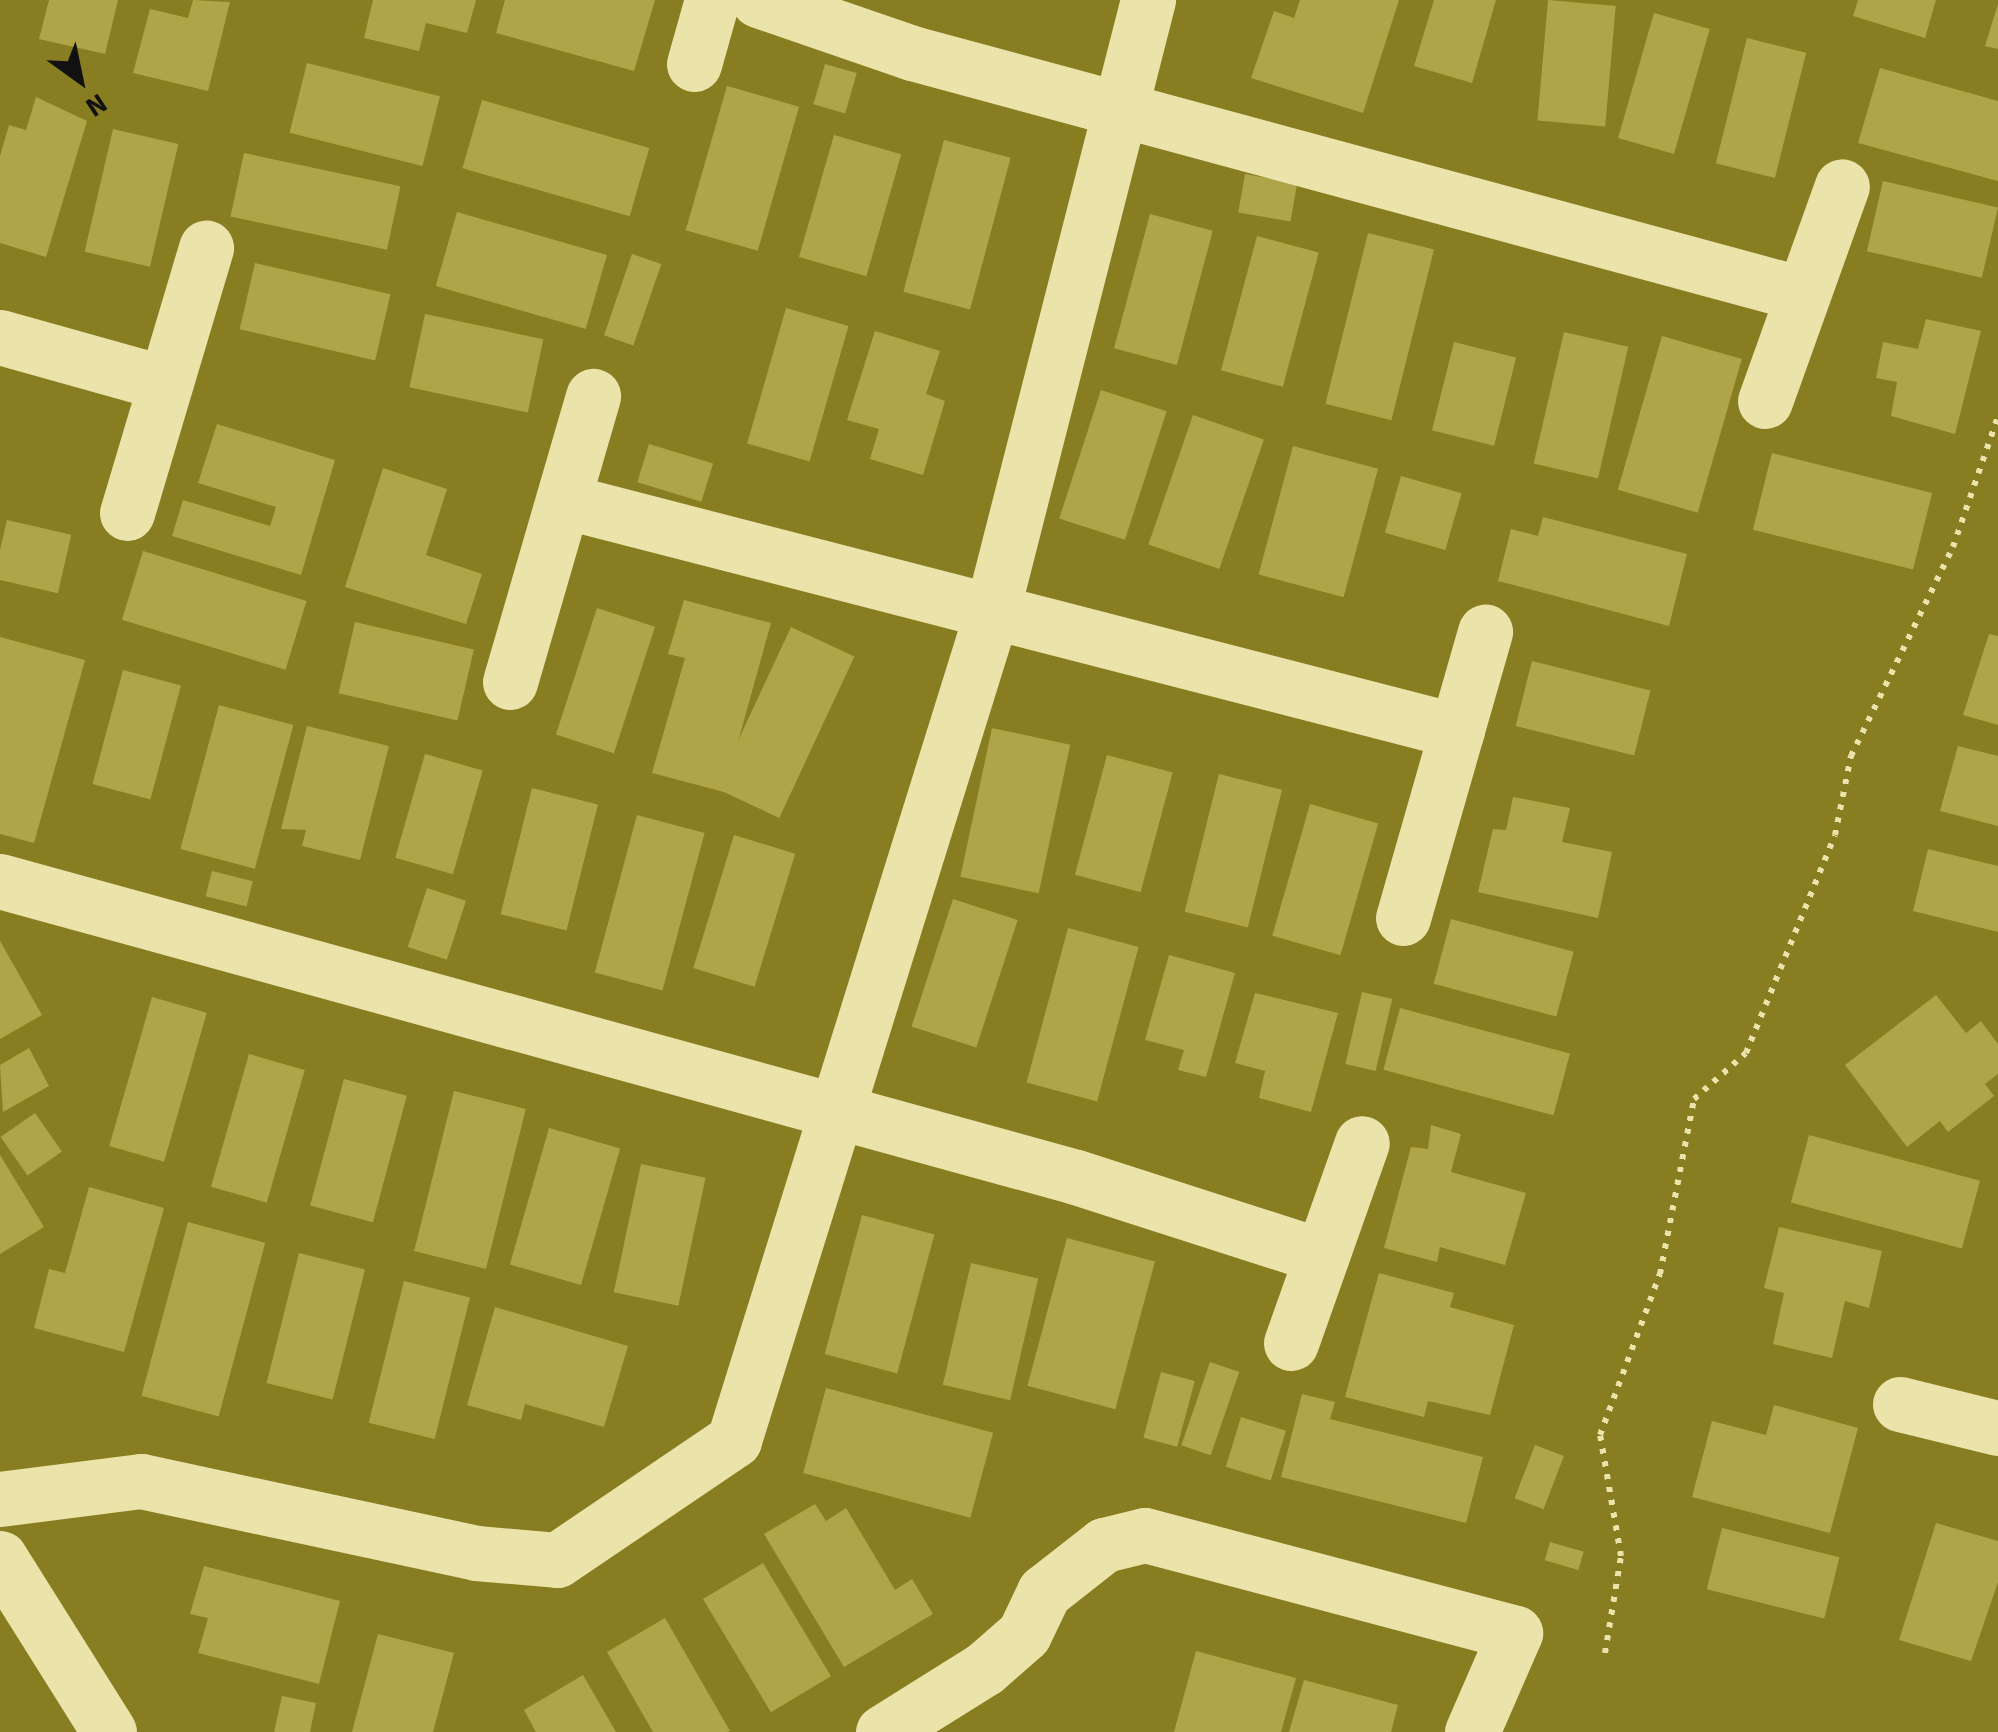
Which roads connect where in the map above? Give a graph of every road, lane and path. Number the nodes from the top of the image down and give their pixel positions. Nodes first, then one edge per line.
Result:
1 (712, 0) edge
2 (758, 0) edge
3 (1148, 0) edge
4 (694, 64) dead end
5 (1114, 108) junction
6 (1842, 186) dead end
7 (206, 248) dead end
8 (1802, 294) junction
9 (0, 337) edge
10 (161, 382) junction
11 (593, 396) dead end
12 (1764, 401) dead end
13 (1998, 416) edge
14 (564, 501) junction
15 (127, 513) dead end
16 (991, 615) junction
17 (1485, 632) dead end
18 (510, 682) dead end
19 (1457, 731) junction
20 (0, 881) edge
21 (1404, 918) dead end
22 (842, 1111) junction
23 (1362, 1143) dead end
24 (1322, 1256) junction
25 (1290, 1343) dead end
26 (1900, 1404) dead end
27 (1998, 1428) edge
28 (0, 1499) edge
29 (0, 1558) edge
30 (1604, 1653) dead end
31 (108, 1732) edge
32 (883, 1732) edge
33 (1472, 1732) edge

1 - 4 street
2 - 5 street
3 - 5 street
5 - 8 street
5 - 16 street
6 - 8 street
7 - 10 street
8 - 12 street
9 - 10 street
10 - 15 street
11 - 14 street
13 - 30 path
14 - 16 street
14 - 18 street
16 - 19 street
16 - 22 street
17 - 19 street
19 - 21 street
20 - 22 street
22 - 24 street
22 - 28 street
23 - 24 street
24 - 25 street
26 - 27 street
29 - 31 street
32 - 33 street

